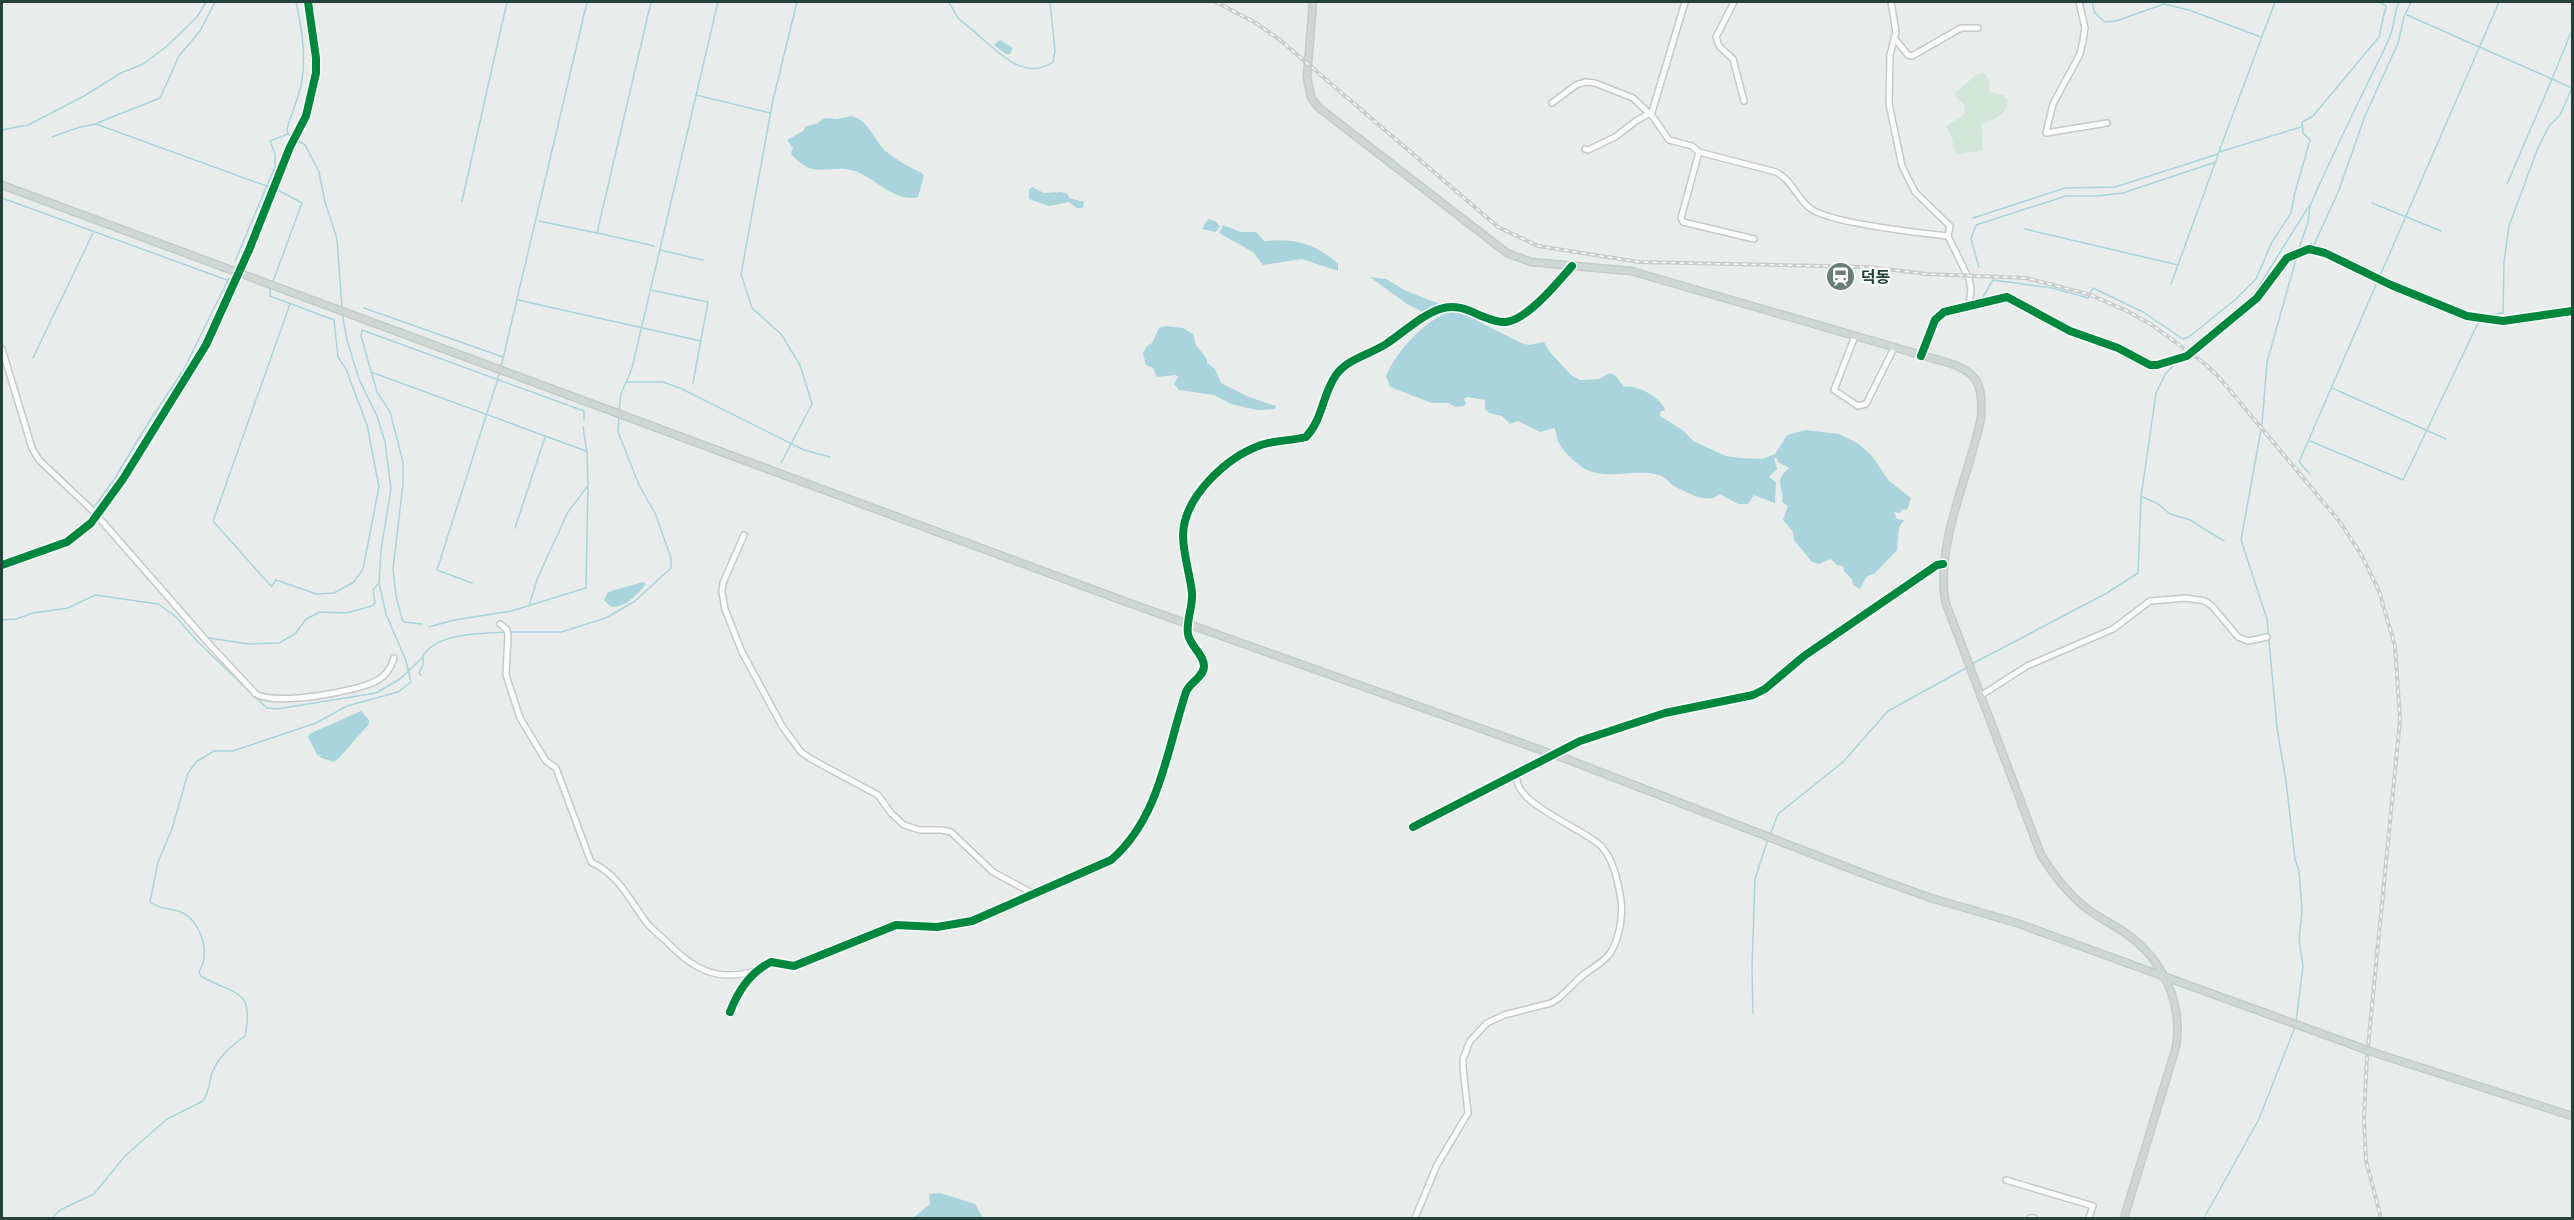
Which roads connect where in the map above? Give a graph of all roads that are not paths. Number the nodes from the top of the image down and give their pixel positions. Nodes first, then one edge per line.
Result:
1 (308, 2) edge
2 (1313, 2) edge
3 (1685, 2) edge
4 (1734, 2) edge
5 (1891, 2) edge
6 (2079, 2) edge
7 (1978, 28) dead end
8 (1895, 39) junction
9 (1744, 100) dead end
10 (1552, 103) dead end
11 (1650, 113) junction
12 (2106, 123) dead end
13 (1585, 149) dead end
14 (1699, 152) junction
15 (2, 185) edge
16 (1948, 236) junction
17 (1754, 240) dead end
18 (1572, 266) junction
19 (239, 273) junction
20 (1969, 306) junction
21 (2572, 311) edge
22 (1855, 336) junction
23 (1894, 348) junction
24 (2, 349) edge
25 (1921, 356) junction
26 (97, 516) junction
27 (744, 535) dead end
28 (1943, 564) junction
29 (2, 565) edge
30 (500, 624) dead end
31 (1188, 624) junction
32 (2267, 637) dead end
33 (394, 658) dead end
34 (1980, 696) junction
35 (1552, 754) junction
36 (1517, 776) junction
37 (1413, 827) dead end
38 (1034, 894) junction
39 (757, 971) junction
40 (2165, 977) junction
41 (730, 1012) dead end
42 (2572, 1116) edge
43 (2006, 1180) dead end
44 (1414, 1218) edge
45 (2030, 1218) edge
46 (2034, 1218) edge
47 (2090, 1218) edge
48 (2124, 1218) edge

1 - 19 street
2 - 18 main road
3 - 11 street
4 - 9 street
5 - 8 street
6 - 12 street
7 - 8 street
8 - 16 street
10 - 11 street
11 - 13 street
11 - 14 street
14 - 16 street
14 - 17 street
15 - 19 main road
16 - 20 street
18 - 22 main road
18 - 31 street
19 - 26 street
19 - 31 main road
20 - 21 street
20 - 25 street
22 - 23 main road
22 - 23 street
23 - 25 main road
24 - 26 street
25 - 28 main road
26 - 29 street
26 - 33 street
27 - 38 street
28 - 34 main road
28 - 35 street
30 - 39 street
31 - 35 main road
31 - 38 street
32 - 34 street
34 - 40 main road
35 - 36 street
35 - 40 main road
36 - 37 street
36 - 44 street
38 - 39 street
39 - 41 street
40 - 42 main road, bridge
40 - 48 main road
43 - 47 street
45 - 46 street

